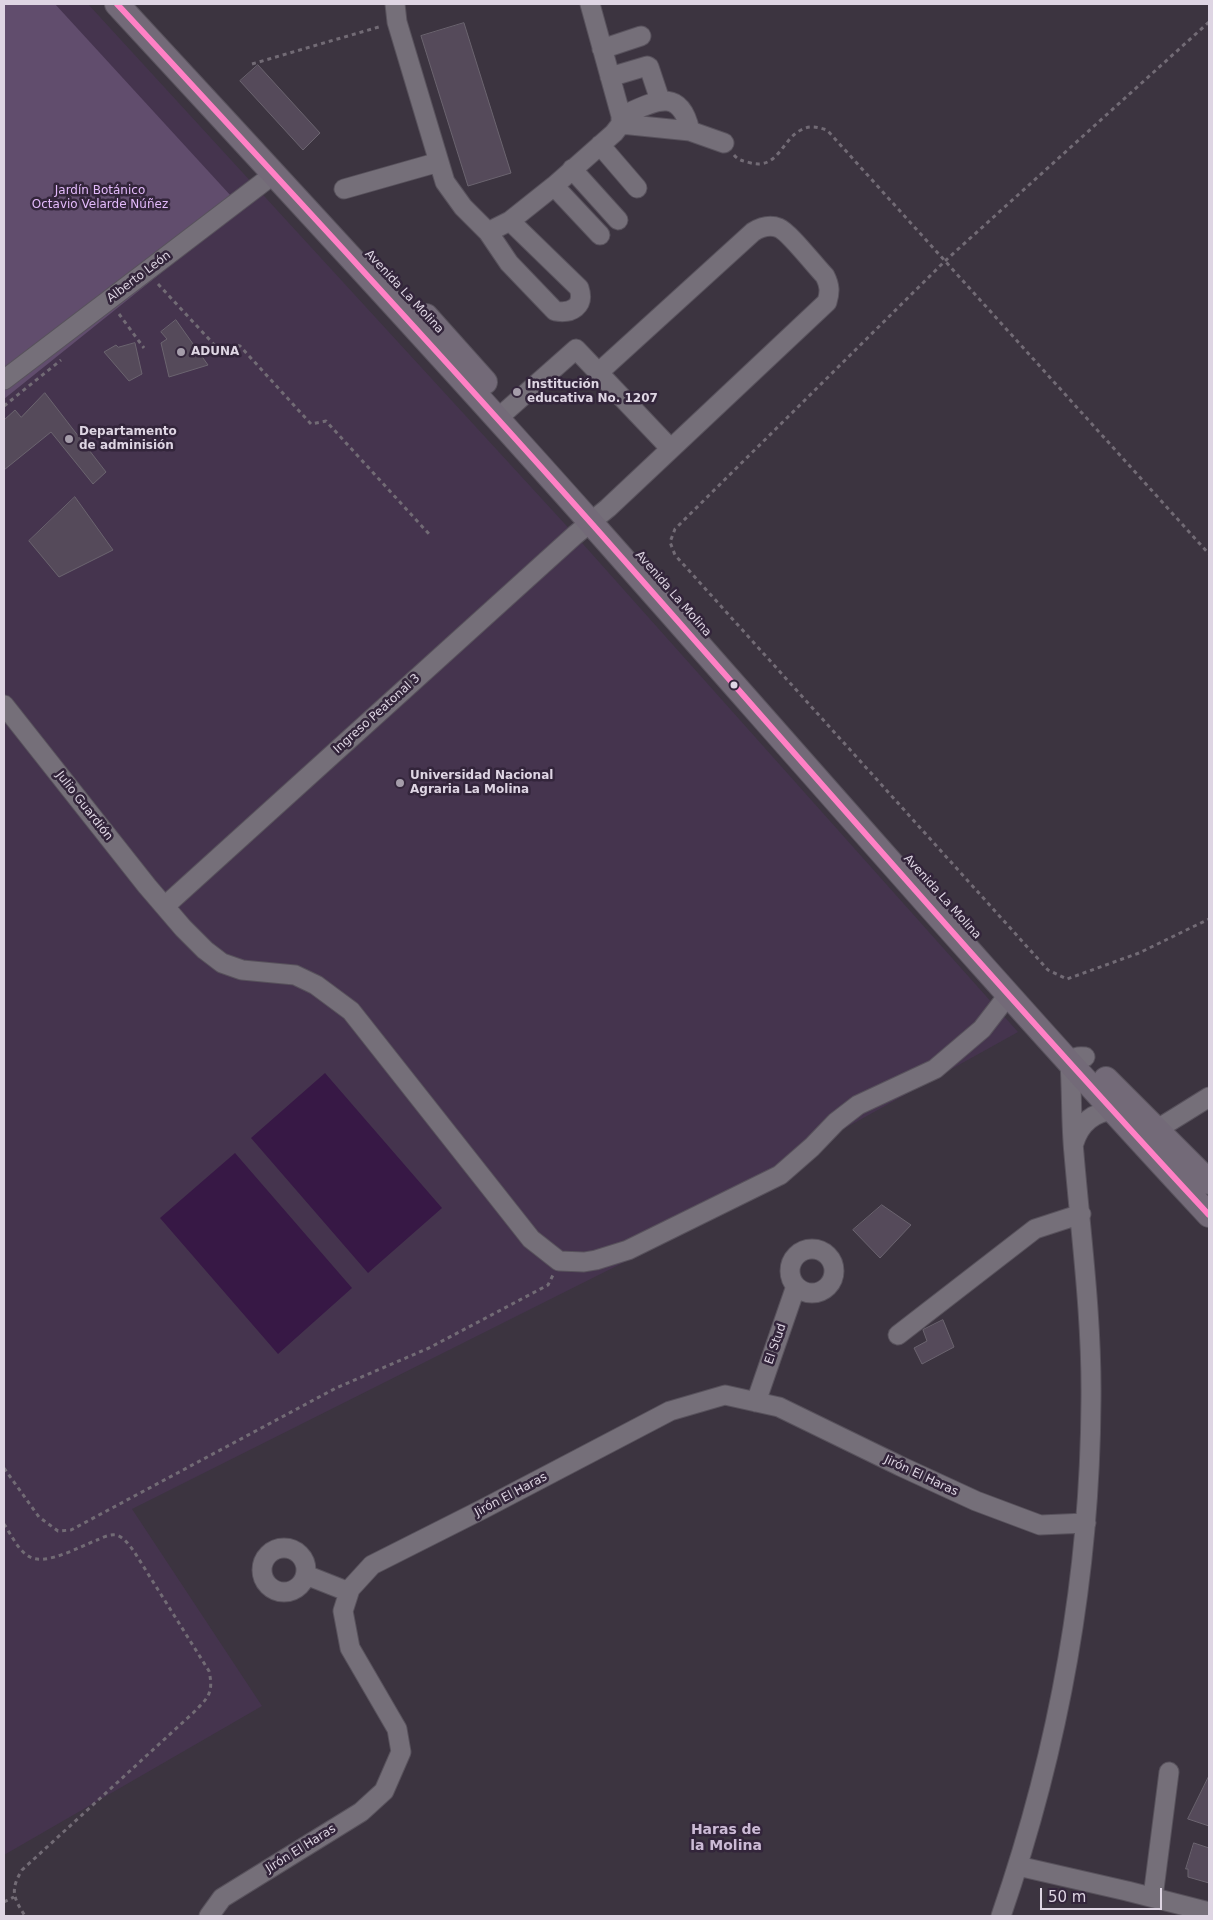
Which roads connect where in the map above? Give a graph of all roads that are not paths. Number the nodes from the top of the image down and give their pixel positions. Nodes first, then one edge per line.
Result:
1 (117, 4) edge
2 (140, 4) edge
3 (590, 4) edge
4 (396, 13) edge
5 (641, 36) dead end
6 (602, 49) junction
7 (610, 77) junction
8 (660, 100) junction
9 (621, 120) junction
10 (690, 131) junction
11 (724, 143) road end
12 (600, 145) junction
13 (439, 162) junction
14 (572, 169) junction
15 (274, 174) junction
16 (554, 186) junction
17 (637, 188) dead end
18 (344, 189) dead end
19 (618, 220) dead end
20 (510, 221) junction
21 (488, 232) junction
22 (600, 235) dead end
23 (598, 373) junction
24 (4, 380) edge
25 (503, 414) junction
26 (670, 448) junction
27 (596, 518) junction
28 (4, 705) edge
29 (165, 906) junction
30 (1009, 994) junction
31 (1078, 1060) junction
32 (1209, 1097) edge
33 (1114, 1110) junction
34 (1156, 1130) junction
35 (1074, 1152) junction
36 (1209, 1182) edge
37 (1081, 1214) junction
38 (1209, 1215) edge
39 (796, 1286) dead end
40 (898, 1334) dead end
41 (756, 1402) junction
42 (1086, 1523) junction
43 (306, 1575) dead end
44 (349, 1592) junction
45 (1169, 1772) dead end
46 (1018, 1866) junction
47 (1153, 1897) junction
48 (1209, 1912) edge
49 (209, 1916) edge
50 (1001, 1916) edge

1 - 15 main road, Avenida La Molina
2 - 25 main road, Avenida La Molina
3 - 6 street
4 - 13 street
5 - 6 street
6 - 7 street
7 - 8 street
7 - 9 street
8 - 9 street
8 - 10 street
9 - 10 street
9 - 12 street
10 - 11 street
12 - 14 street
12 - 17 street
13 - 18 street
13 - 21 street
14 - 16 street
14 - 19 street
15 - 24 street, Alberto León
15 - 25 main road, Avenida La Molina
16 - 20 street
16 - 22 street
20 - 21 street
20 - 21 street
23 - 25 street
23 - 26 street
23 - 26 street, Ingreso Peatonal 3
25 - 27 main road, Avenida La Molina
26 - 27 street, Ingreso Peatonal 3
27 - 29 street, Ingreso Peatonal 3
27 - 30 main road, Avenida La Molina
27 - 31 main road, Avenida La Molina
28 - 29 street, Julio Guardión
29 - 30 street, Julio Guardión
30 - 31 main road, Avenida La Molina
31 - 33 main road, Avenida La Molina
31 - 34 main road, Avenida La Molina
31 - 35 street
32 - 34 street
33 - 35 street
33 - 38 main road, Avenida La Molina
34 - 36 main road, Avenida La Molina
35 - 37 street
37 - 40 street
37 - 42 street
39 - 41 street, El Stud
41 - 42 street, Jirón El Haras
41 - 44 street, Jirón El Haras
42 - 46 street
43 - 44 street
44 - 49 street, Jirón El Haras
45 - 47 street
46 - 47 street
46 - 50 street
47 - 48 street

